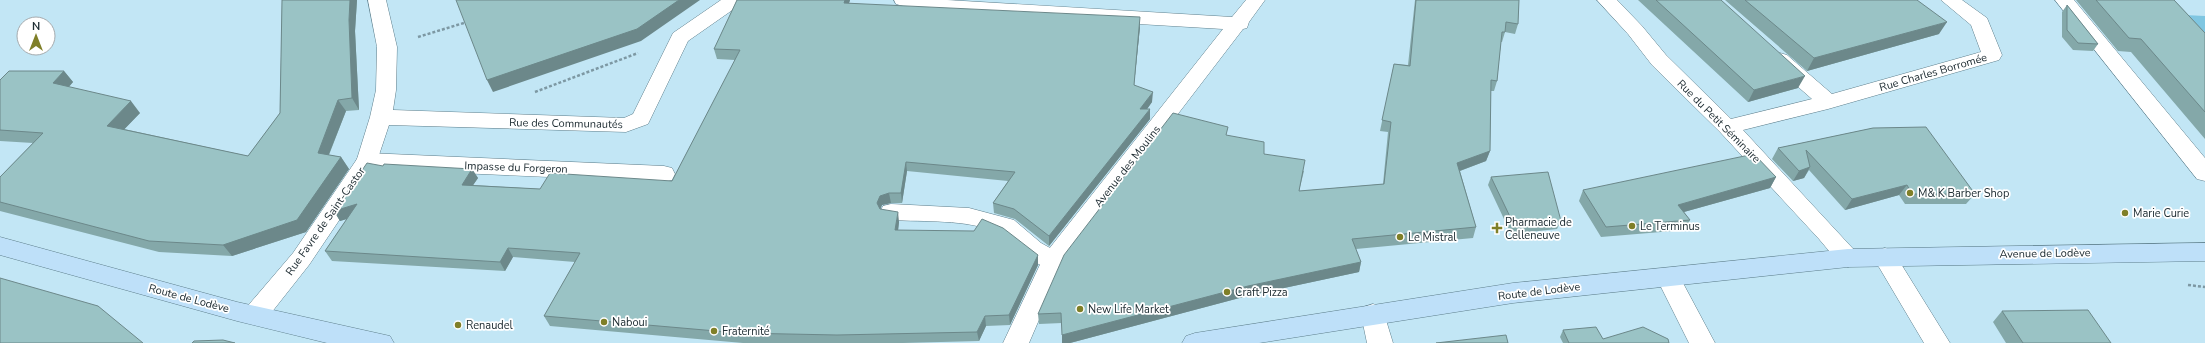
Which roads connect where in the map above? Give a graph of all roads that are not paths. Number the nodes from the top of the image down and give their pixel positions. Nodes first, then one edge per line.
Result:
1 (377, 0) edge
2 (734, 0) edge
3 (903, 0) edge
4 (1256, 0) edge
5 (1606, 0) edge
6 (1950, 0) edge
7 (2064, 0) edge
8 (954, 4) edge
9 (1240, 24) junction
10 (1763, 46) edge
11 (1828, 102) junction
12 (381, 117) junction
13 (1727, 127) junction
14 (367, 161) junction
15 (2205, 173) edge
16 (664, 174) dead end
17 (891, 212) edge
18 (0, 246) edge
19 (2205, 252) edge
20 (1885, 256) junction
21 (1848, 258) junction
22 (1053, 260) junction
23 (1668, 277) junction
24 (1373, 314) junction
25 (255, 315) junction
26 (381, 343) edge
27 (1016, 343) edge
28 (1195, 343) edge
29 (1380, 343) edge
30 (1702, 343) edge
31 (1937, 343) edge

1 - 12 street, Rue Favre de Saint-Castor
2 - 12 street, Rue des Communautés
3 - 8 street
4 - 9 street, Avenue des Moulins
5 - 13 street, Rue du Petit Séminaire
6 - 11 street, Rue Charles Borromée
7 - 15 street
8 - 9 street
9 - 22 street, Avenue des Moulins
10 - 11 street
11 - 13 street, Rue Charles Borromée
12 - 14 street, Rue Favre de Saint-Castor
13 - 21 street, Rue du Petit Séminaire
14 - 16 street, Impasse du Forgeron
14 - 25 street, Rue Favre de Saint-Castor
17 - 22 street
18 - 25 street, Route de Lodève
19 - 20 street, Avenue de Lodève
20 - 21 street, Route de Lodève
20 - 31 street
21 - 23 street, Route de Lodève
22 - 27 street, Avenue des Moulins
23 - 24 street, Route de Lodève
23 - 30 street
24 - 28 street, Route de Lodève
24 - 29 street
25 - 26 street, Route de Lodève

